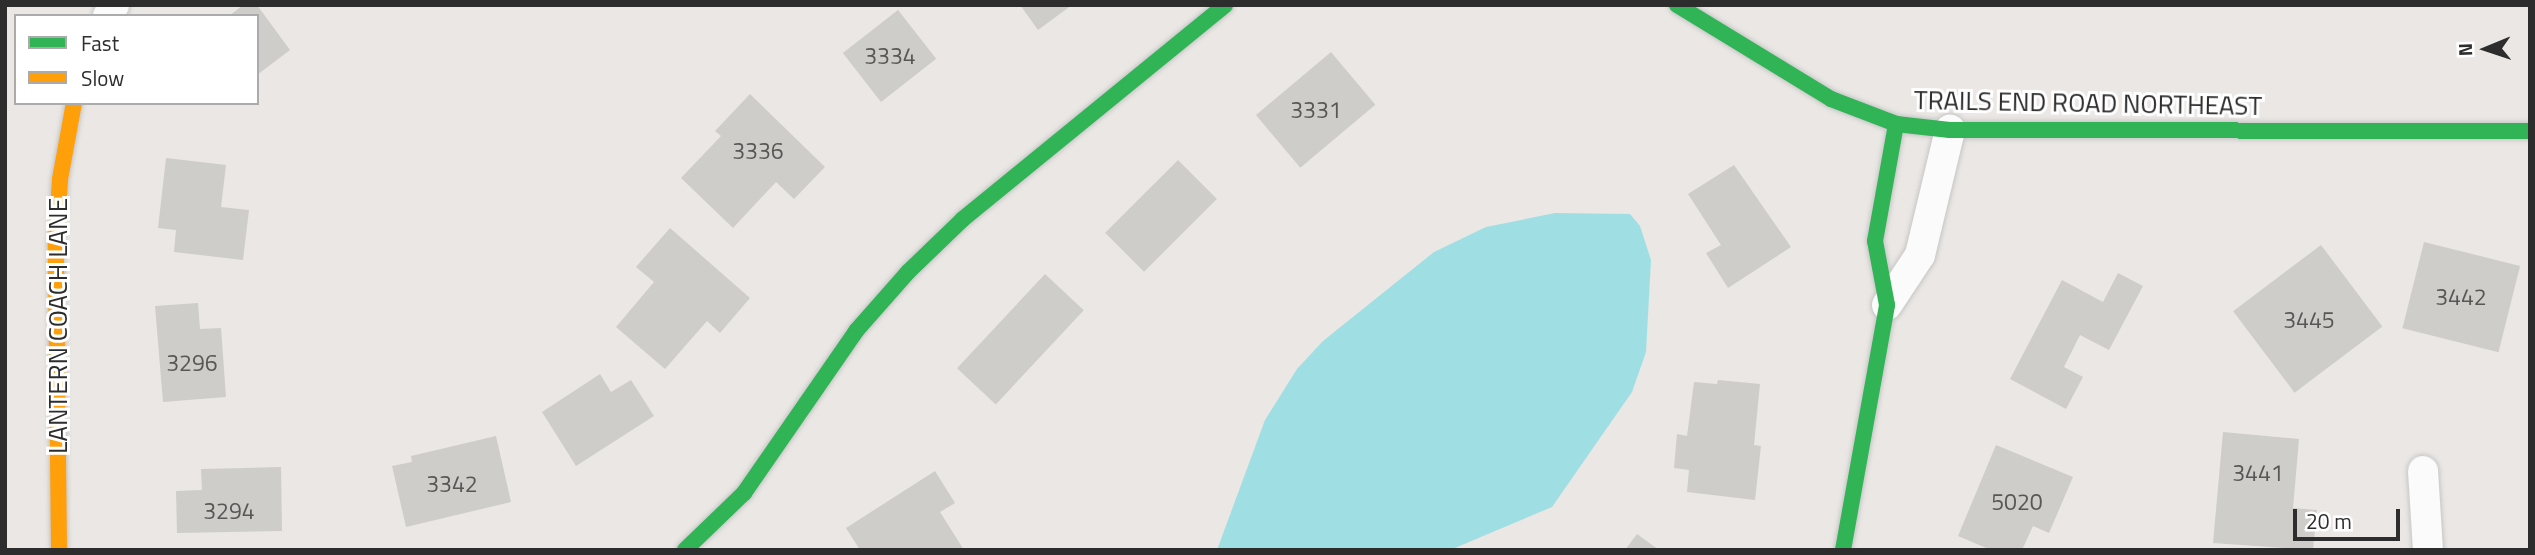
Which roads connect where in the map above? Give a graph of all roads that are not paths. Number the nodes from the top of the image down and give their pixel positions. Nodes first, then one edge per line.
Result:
1 (1226, 5) edge
2 (1677, 5) edge
3 (75, 105) edge
4 (1896, 124) junction
5 (1950, 130) junction
6 (2530, 131) edge
7 (1887, 305) junction
8 (2423, 471) dead end
9 (59, 550) edge
10 (685, 550) edge
11 (1843, 550) edge
12 (2428, 550) edge

1 - 10 street
2 - 4 street, TRAILS END ROAD NORTHEAST
3 - 9 street, LANTERN COACH LANE
4 - 5 street, TRAILS END ROAD NORTHEAST
4 - 7 street
5 - 6 street, TRAILS END ROAD NORTHEAST
5 - 7 street
7 - 11 street
8 - 12 street

